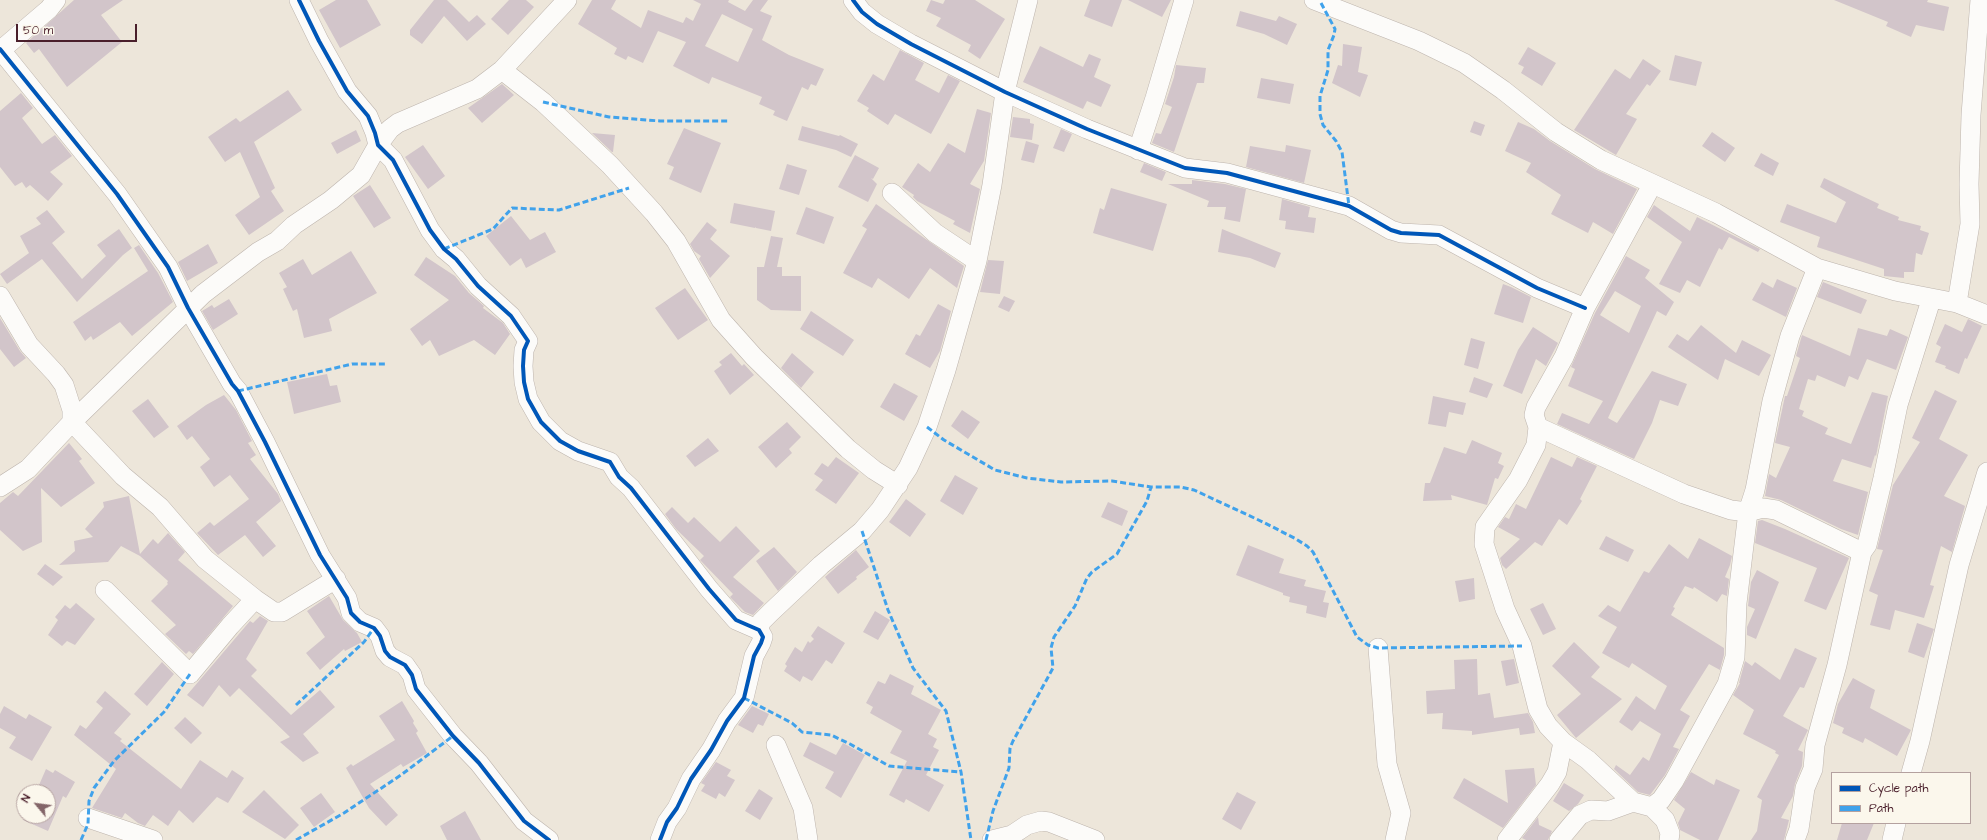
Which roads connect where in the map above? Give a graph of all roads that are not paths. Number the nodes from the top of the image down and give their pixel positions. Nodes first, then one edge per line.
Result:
1 (56, 0) edge
2 (300, 0) edge
3 (567, 0) edge
4 (853, 0) edge
5 (1028, 0) edge
6 (1184, 0) edge
7 (1314, 0) edge
8 (1980, 0) edge
9 (0, 49) edge
10 (502, 70) junction
11 (1005, 92) junction
12 (378, 145) junction
13 (1138, 150) junction
14 (1652, 185) junction
15 (892, 193) dead end
16 (977, 261) junction
17 (1816, 268) junction
18 (0, 296) edge
19 (1932, 300) junction
20 (1958, 303) junction
21 (188, 308) junction
22 (1585, 308) junction
23 (1987, 315) edge
24 (72, 422) junction
25 (1538, 427) junction
26 (1987, 472) edge
27 (898, 485) junction
28 (0, 487) edge
29 (1748, 512) junction
30 (1862, 552) junction
31 (336, 579) junction
32 (105, 590) dead end
33 (255, 599) junction
34 (759, 630) junction
35 (1378, 648) dead end
36 (1563, 742) junction
37 (776, 745) dead end
38 (1911, 772) edge
39 (1633, 802) junction
40 (1652, 808) junction
41 (88, 818) dead end
42 (1896, 824) edge
43 (153, 840) edge
44 (549, 840) edge
45 (660, 840) edge
46 (808, 840) edge
47 (992, 840) edge
48 (1095, 840) edge
49 (1395, 840) edge
50 (1507, 840) edge
51 (1559, 840) edge
52 (1669, 840) edge
53 (1795, 840) edge
54 (1892, 840) edge

1 - 9 street
2 - 12 street
3 - 10 street
4 - 11 street
5 - 11 street
6 - 13 street
7 - 14 street
8 - 20 street
9 - 21 street
10 - 12 street
10 - 27 street
11 - 13 street
11 - 16 street
12 - 21 street
12 - 34 street
13 - 22 street
14 - 17 street
14 - 22 street
15 - 16 street
16 - 27 street
17 - 19 street
17 - 29 street
18 - 24 street
19 - 20 street
19 - 30 street
20 - 23 street
21 - 24 street
21 - 31 street
22 - 25 street
24 - 28 street
24 - 33 street
25 - 29 street
25 - 36 street
26 - 38 street
27 - 34 street
29 - 30 street
29 - 40 street
30 - 53 street
31 - 33 street
31 - 44 street
32 - 33 street
34 - 45 street
35 - 49 street
36 - 39 street
36 - 50 street
37 - 46 street
39 - 40 street
39 - 51 street
40 - 52 street
41 - 43 street
42 - 54 street
47 - 48 street

